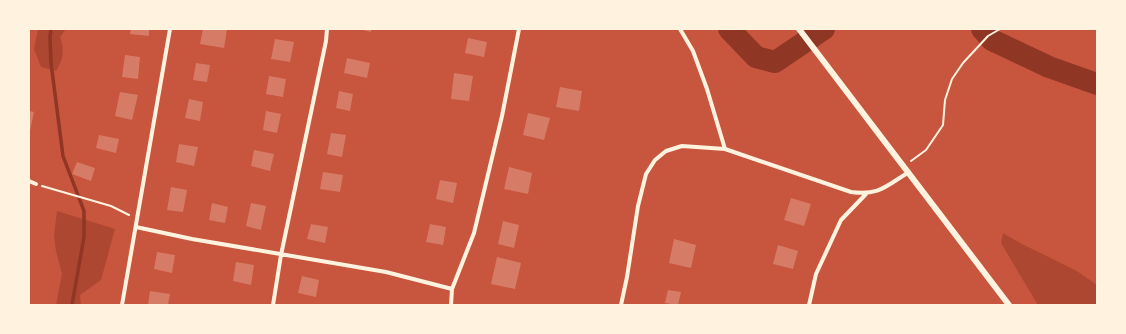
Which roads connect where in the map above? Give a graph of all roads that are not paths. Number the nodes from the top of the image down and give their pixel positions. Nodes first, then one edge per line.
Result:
1 (170, 29) edge
2 (327, 29) edge
3 (518, 29) edge
4 (680, 29) edge
5 (799, 29) edge
6 (725, 150) junction
7 (909, 172) junction
8 (29, 181) edge
9 (36, 184) road end
10 (866, 194) junction
11 (136, 227) junction
12 (281, 255) junction
13 (452, 289) junction
14 (122, 305) edge
15 (273, 305) edge
16 (451, 305) edge
17 (621, 305) edge
18 (809, 305) edge
19 (1009, 305) edge

1 - 11 street
2 - 12 street
3 - 13 street
4 - 6 street
5 - 7 street
6 - 10 street
6 - 17 street
7 - 10 street
7 - 19 street
8 - 9 street
10 - 18 street
11 - 12 street
11 - 14 street
12 - 13 street
12 - 15 street
13 - 16 street

